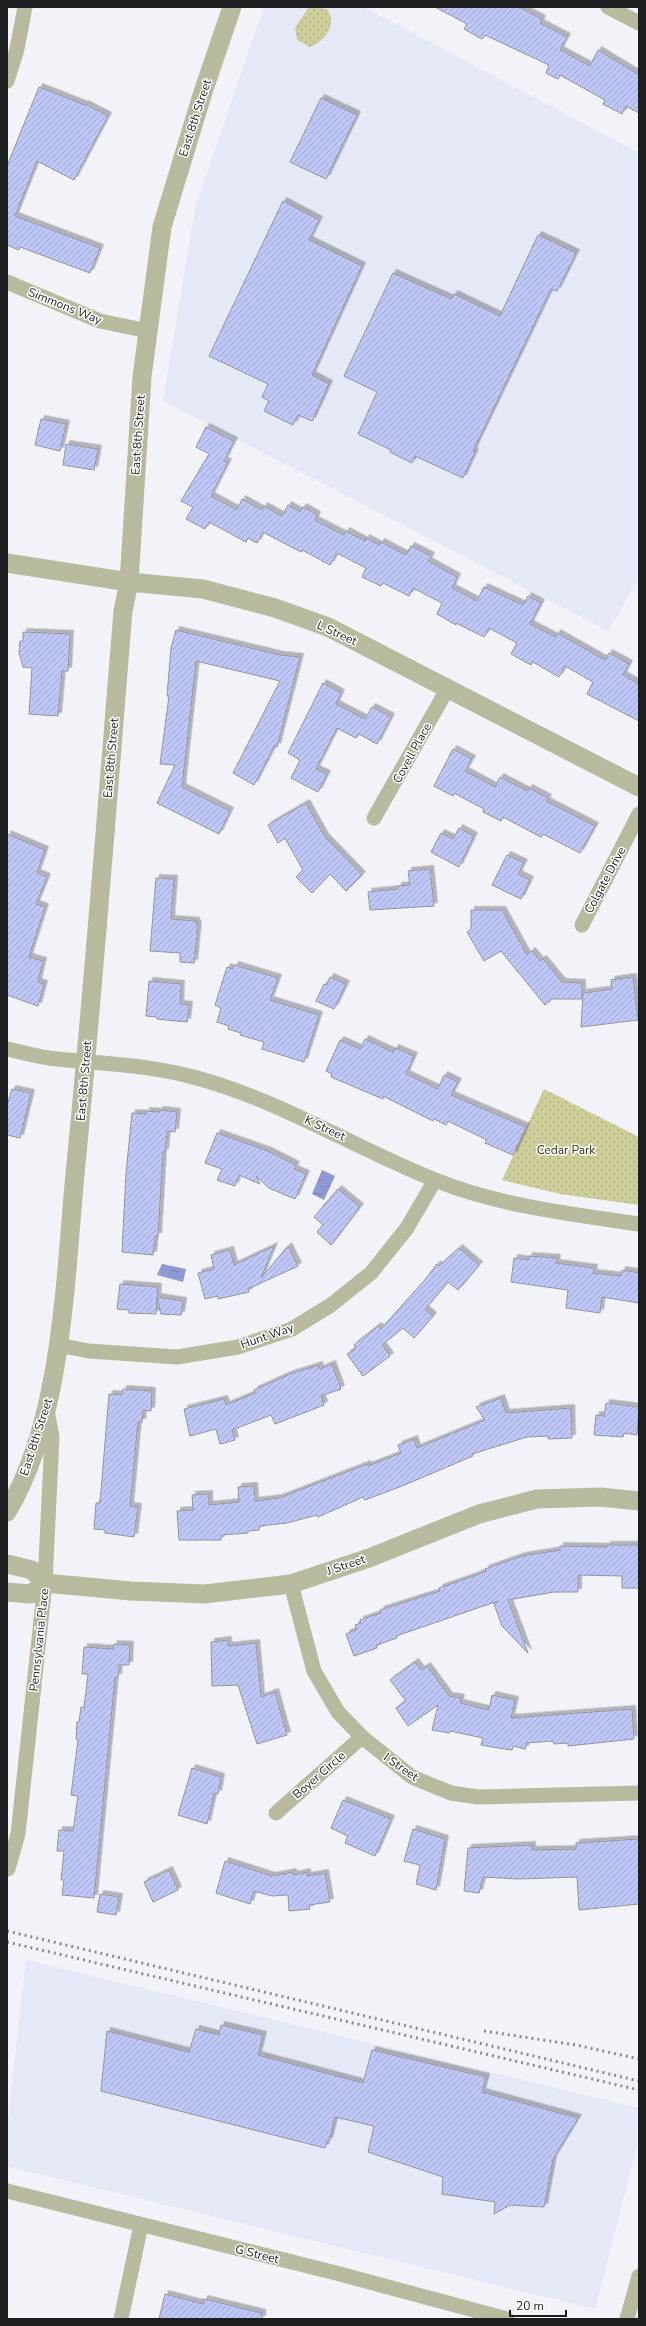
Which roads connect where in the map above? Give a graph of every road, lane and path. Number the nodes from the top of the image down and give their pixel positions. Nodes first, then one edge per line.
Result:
1 (25, 7) edge
2 (232, 7) edge
3 (608, 7) edge
4 (639, 23) edge
5 (7, 81) edge
6 (7, 282) edge
7 (148, 331) junction
8 (7, 562) edge
9 (129, 582) junction
10 (448, 688) junction
11 (639, 787) edge
12 (639, 814) edge
13 (374, 818) dead end
14 (582, 925) dead end
15 (7, 1049) edge
16 (86, 1061) junction
17 (435, 1180) junction
18 (639, 1224) edge
19 (58, 1345) junction
20 (47, 1410) junction
21 (639, 1502) edge
22 (7, 1512) edge
23 (7, 1564) edge
24 (45, 1583) junction
25 (291, 1584) junction
26 (7, 1592) edge
27 (362, 1737) junction
28 (639, 1792) edge
29 (276, 1813) dead end
30 (8, 1870) edge
31 (7, 2191) edge
32 (140, 2225) junction
33 (639, 2276) edge
34 (121, 2319) edge
35 (507, 2319) edge
36 (627, 2319) edge

1 - 5 street
2 - 7 street, East 8th Street
3 - 4 street
6 - 7 street, Simmons Way
7 - 9 street, East 8th Street
8 - 9 street, L Street
9 - 10 street, L Street
9 - 16 street, East 8th Street
10 - 11 street, L Street
10 - 13 street, Covell Place
12 - 14 street, Colgate Drive
15 - 16 street, K Street
16 - 17 street, K Street
16 - 19 street, East 8th Street
17 - 18 street, K Street
17 - 19 street, Hunt Way
19 - 20 street, East 8th Street
20 - 22 street, East 8th Street
20 - 24 street, Pennsylvania Place
21 - 25 street, J Street
23 - 24 street
24 - 25 street, J Street
24 - 26 street
24 - 30 street, Pennsylvania Place
25 - 27 street, I Street
27 - 28 street, I Street
27 - 29 street, Boyer Circle
31 - 32 street, G Street
32 - 34 street
32 - 35 street, G Street
33 - 36 street

